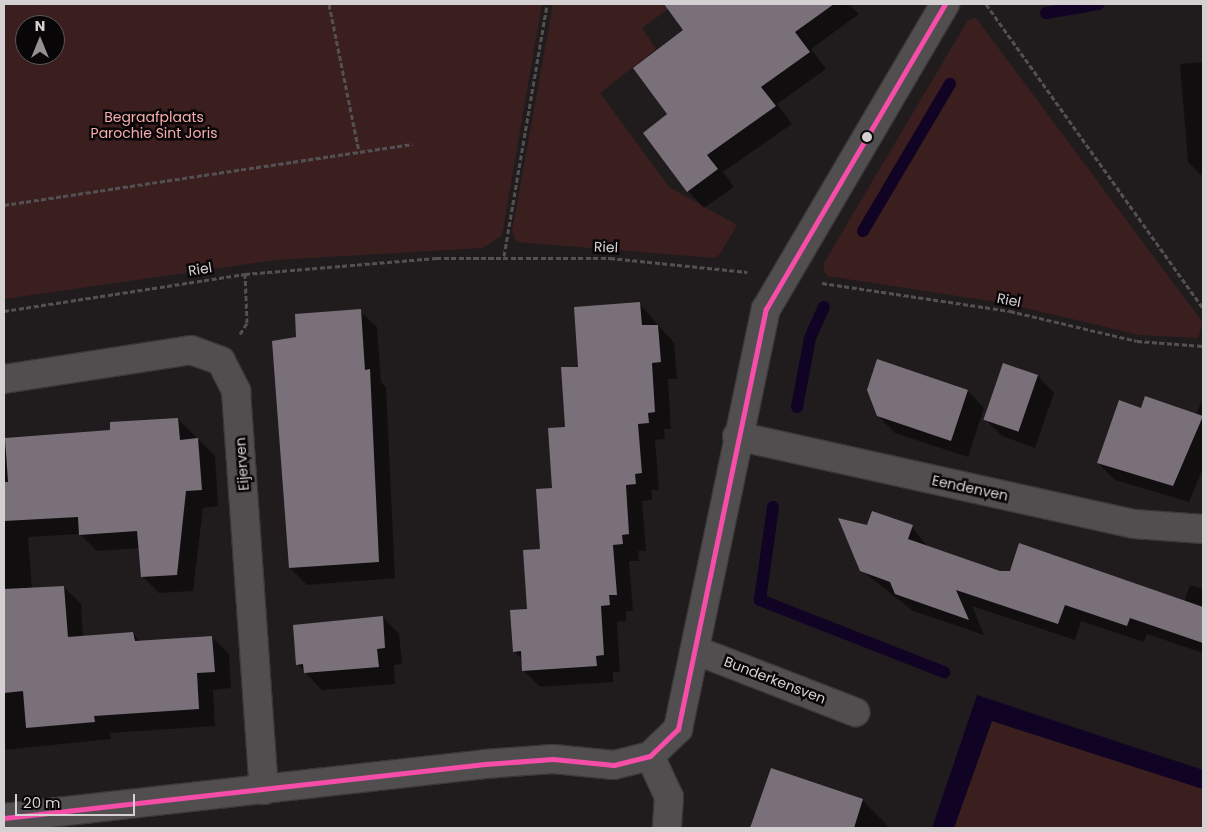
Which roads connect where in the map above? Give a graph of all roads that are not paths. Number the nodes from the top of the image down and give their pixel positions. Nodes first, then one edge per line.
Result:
1 (945, 4) edge
2 (4, 379) edge
3 (737, 436) junction
4 (1203, 529) edge
5 (695, 650) junction
6 (854, 712) dead end
7 (650, 756) junction
8 (264, 790) junction
9 (4, 818) edge
10 (667, 828) edge

1 - 3 street
2 - 8 street, Eijerven
3 - 4 street, Eendenven
3 - 5 street
5 - 6 street, Bunderkensven
5 - 7 street
7 - 8 street
7 - 10 street
8 - 9 street

